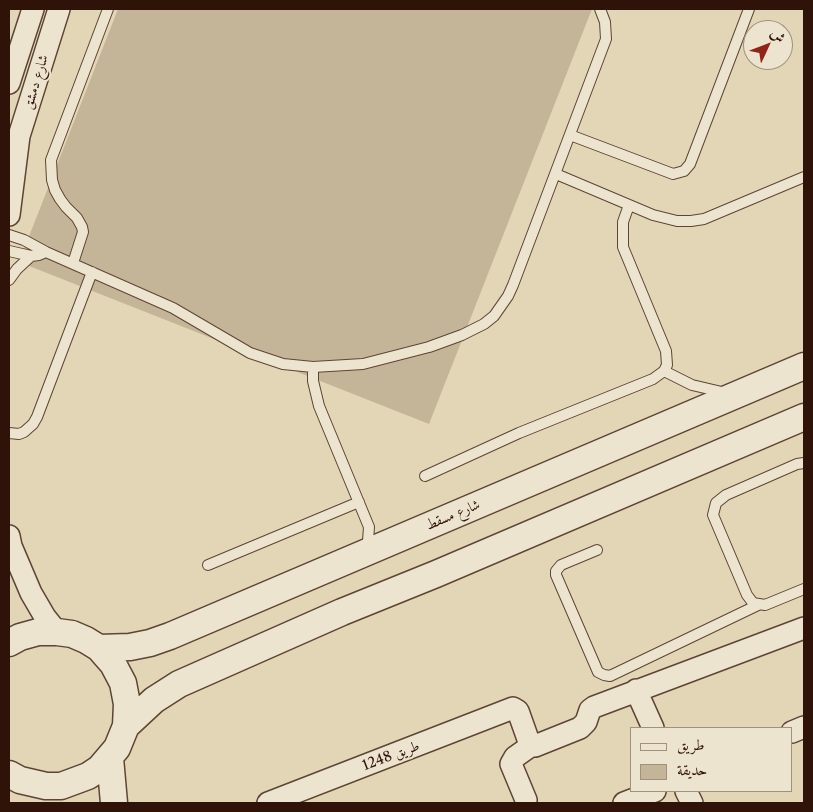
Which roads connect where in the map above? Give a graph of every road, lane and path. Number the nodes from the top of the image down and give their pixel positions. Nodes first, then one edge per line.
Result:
1 (23, 9) edge
2 (33, 9) edge
3 (60, 9) edge
4 (108, 9) edge
5 (600, 9) edge
6 (749, 9) edge
7 (24, 31) junction
8 (9, 83) edge
9 (570, 135) junction
10 (556, 174) junction
11 (804, 177) edge
12 (629, 205) junction
13 (9, 215) edge
14 (9, 235) edge
15 (9, 251) edge
16 (46, 252) junction
17 (31, 256) junction
18 (73, 263) junction
19 (92, 272) junction
20 (9, 280) edge
21 (804, 366) edge
22 (313, 367) junction
23 (664, 371) junction
24 (739, 394) junction
25 (804, 417) edge
26 (9, 432) edge
27 (804, 463) edge
28 (424, 476) dead end
29 (359, 502) junction
30 (9, 536) edge
31 (597, 550) dead end
32 (364, 553) junction
33 (208, 565) dead end
34 (804, 589) edge
35 (758, 604) junction
36 (804, 628) edge
37 (57, 632) junction
38 (9, 643) edge
39 (99, 648) junction
40 (636, 690) junction
41 (126, 726) junction
42 (653, 727) edge
43 (532, 745) junction
44 (110, 758) junction
45 (9, 774) edge
46 (652, 792) edge
47 (53, 795) edge
48 (526, 800) dead end
49 (114, 803) edge
50 (268, 803) edge
51 (624, 803) edge

1 - 7 street
2 - 7 street, شارع دمشق
3 - 13 street, شارع دمشق
4 - 18 lane
5 - 9 lane
6 - 9 lane
7 - 8 street, شارع دمشق
9 - 10 lane
10 - 12 lane
10 - 22 lane
11 - 12 lane
12 - 23 lane
14 - 16 lane
15 - 17 lane
16 - 17 lane
16 - 18 lane
17 - 20 lane
18 - 19 lane
19 - 22 lane
19 - 26 lane
21 - 24 street, شارع مسقط
22 - 29 lane
23 - 24 lane
23 - 28 lane
24 - 32 street, شارع مسقط
25 - 41 street
27 - 35 lane
29 - 32 lane
29 - 33 lane
30 - 37 street
31 - 35 lane
32 - 39 street, شارع مسقط
34 - 35 lane
36 - 40 street
37 - 38 street
37 - 39 street
39 - 41 street
40 - 42 street
40 - 43 street
41 - 44 street
43 - 48 street
43 - 50 street, طريق 1248
44 - 47 street
44 - 49 street
45 - 47 street
46 - 51 street

